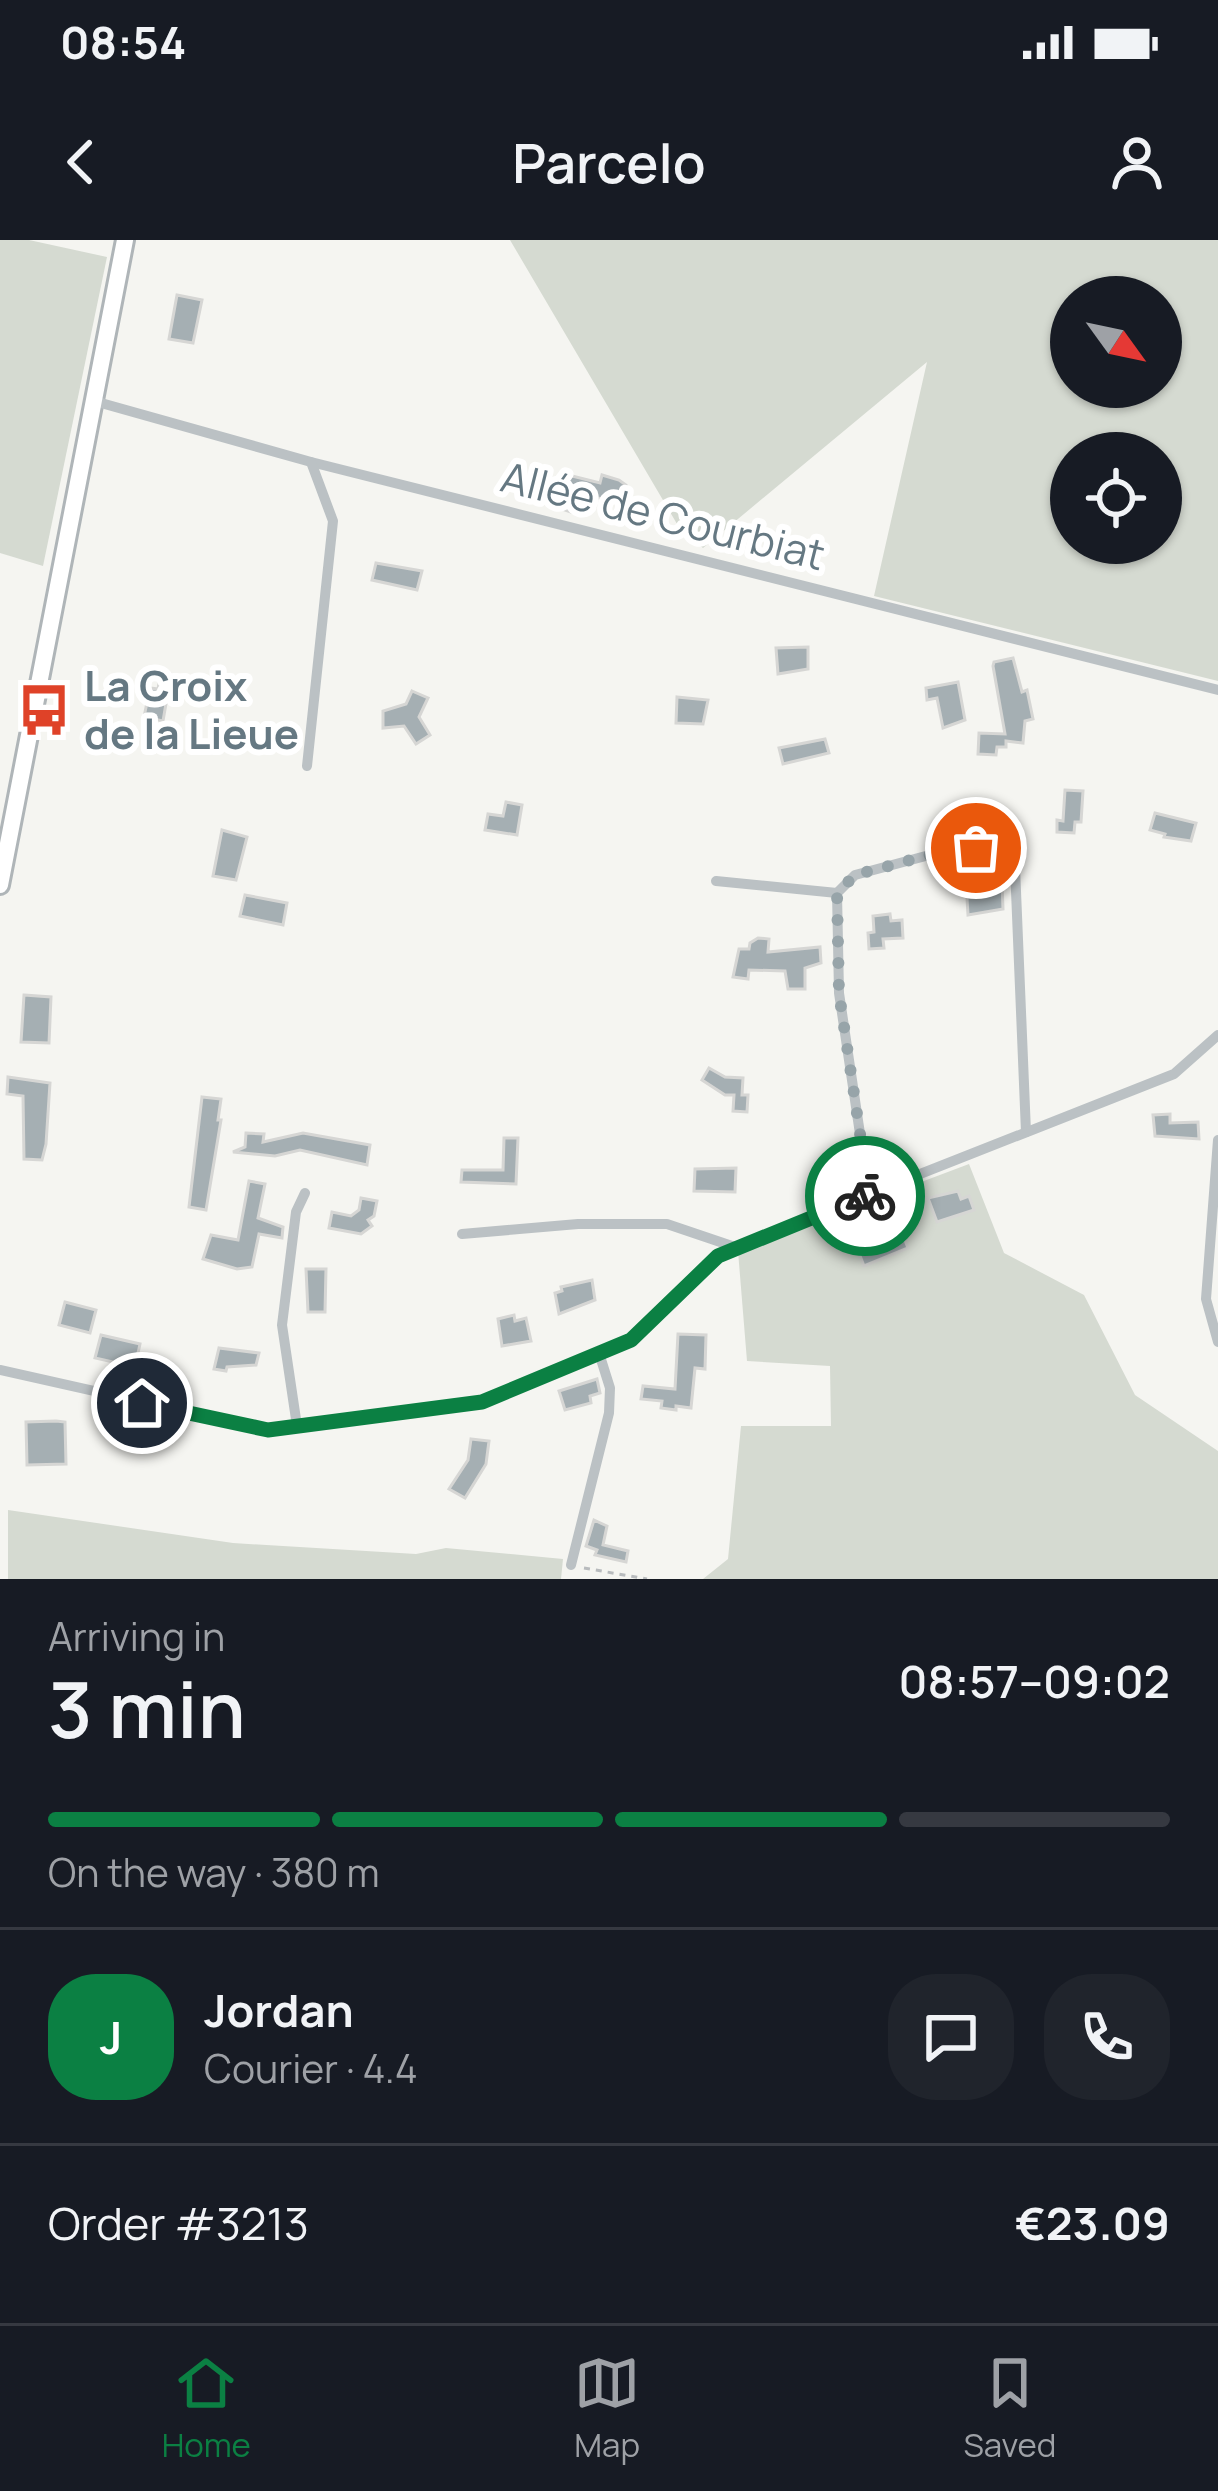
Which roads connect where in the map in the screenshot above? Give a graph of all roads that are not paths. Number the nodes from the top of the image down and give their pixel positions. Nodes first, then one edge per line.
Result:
1 (125, 240) edge
2 (94, 401) junction
3 (311, 462) junction
4 (1218, 690) edge
5 (307, 766) dead end
6 (716, 881) dead end
7 (0, 885) edge
8 (837, 893) junction
9 (1218, 1034) edge
10 (1026, 1132) junction
11 (1218, 1140) edge
12 (305, 1193) dead end
13 (869, 1194) junction
14 (462, 1234) dead end
15 (735, 1246) junction
16 (1218, 1342) edge
17 (599, 1353) junction
18 (0, 1370) edge
19 (297, 1426) junction
20 (571, 1565) road end

1 - 2 main road
2 - 3 street, Allée de Courbiat
2 - 7 main road
3 - 4 street, Allée de Courbiat
3 - 5 street
6 - 8 street
8 - 10 street
8 - 13 street
9 - 10 street
10 - 13 street
11 - 16 street
12 - 19 street
13 - 15 street
14 - 15 street
15 - 17 street
17 - 19 street
17 - 20 street
18 - 19 street

